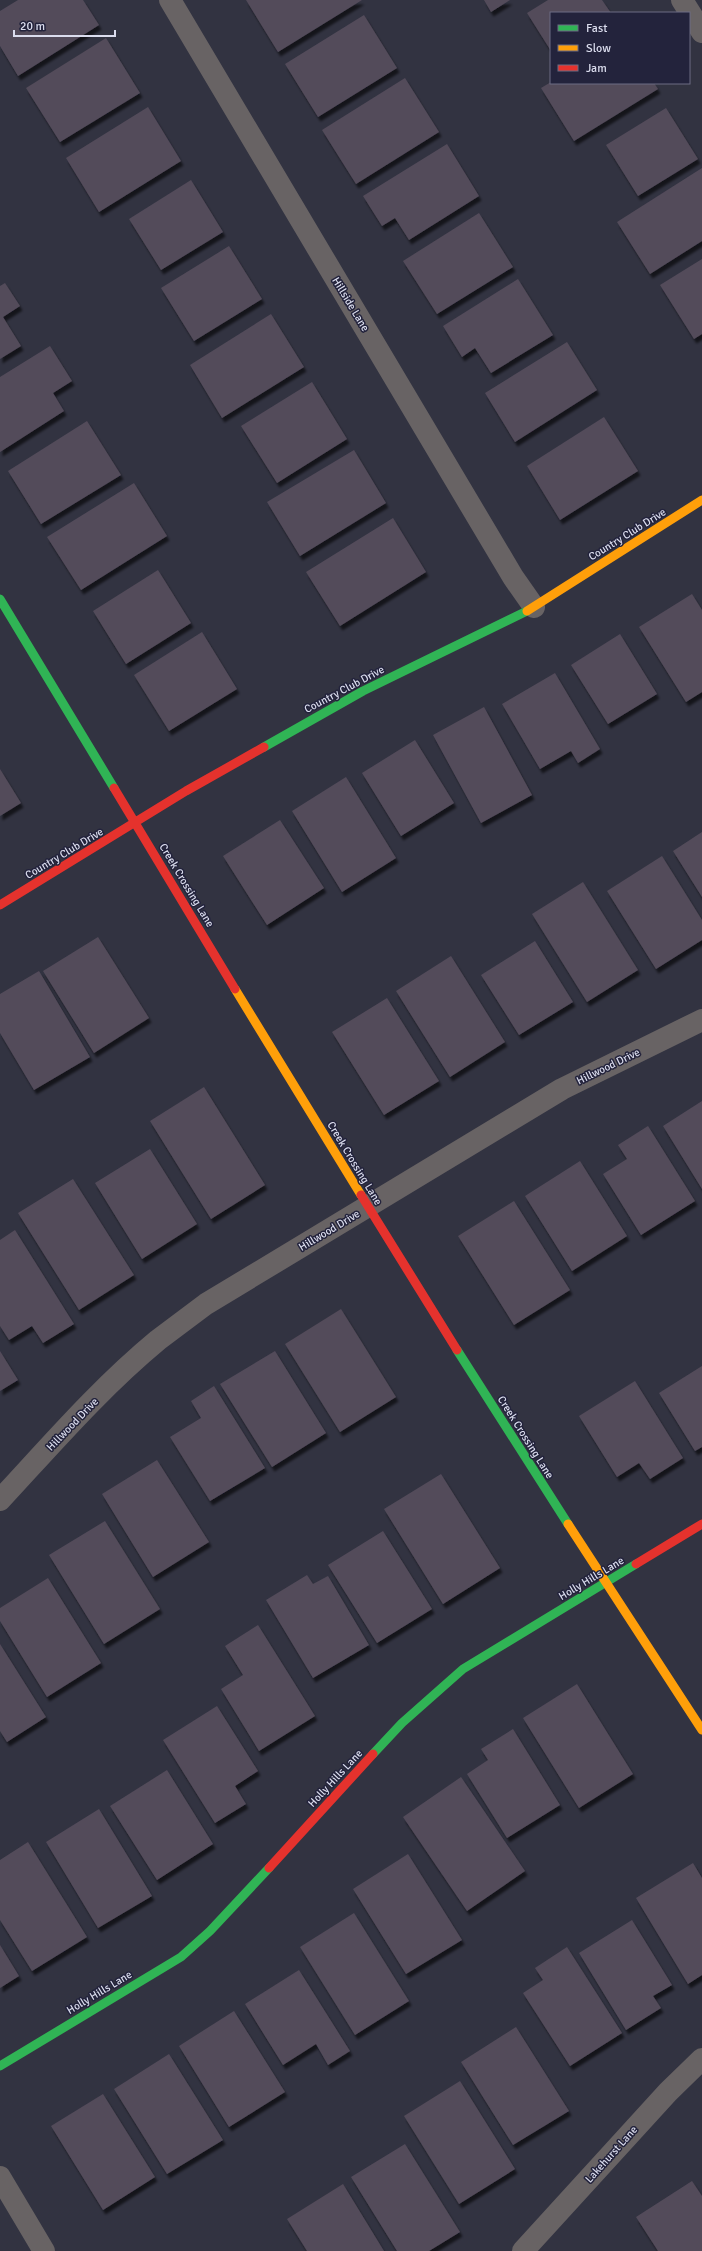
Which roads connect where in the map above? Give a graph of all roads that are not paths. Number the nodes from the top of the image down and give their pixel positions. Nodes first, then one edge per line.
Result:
1 (170, 0) edge
2 (682, 0) edge
3 (701, 27) edge
4 (702, 500) edge
5 (0, 599) edge
6 (534, 607) junction
7 (136, 824) junction
8 (0, 905) edge
9 (702, 1020) edge
10 (368, 1207) junction
11 (0, 1500) edge
12 (702, 1524) edge
13 (604, 1584) junction
14 (702, 1730) edge
15 (702, 2059) edge
16 (0, 2066) edge
17 (0, 2177) edge
18 (44, 2251) edge
19 (523, 2251) edge

1 - 6 street, Hillside Lane
2 - 3 street
4 - 6 street, Country Club Drive
5 - 7 street, Creek Crossing Lane
6 - 7 street, Country Club Drive
7 - 8 street, Country Club Drive
7 - 10 street, Creek Crossing Lane
9 - 10 street, Hillwood Drive
10 - 11 street, Hillwood Drive
10 - 13 street, Creek Crossing Lane
12 - 13 street, Holly Hills Lane
13 - 14 street, Creek Crossing Lane
13 - 16 street, Holly Hills Lane
15 - 19 street, Lakehurst Lane
17 - 18 street

